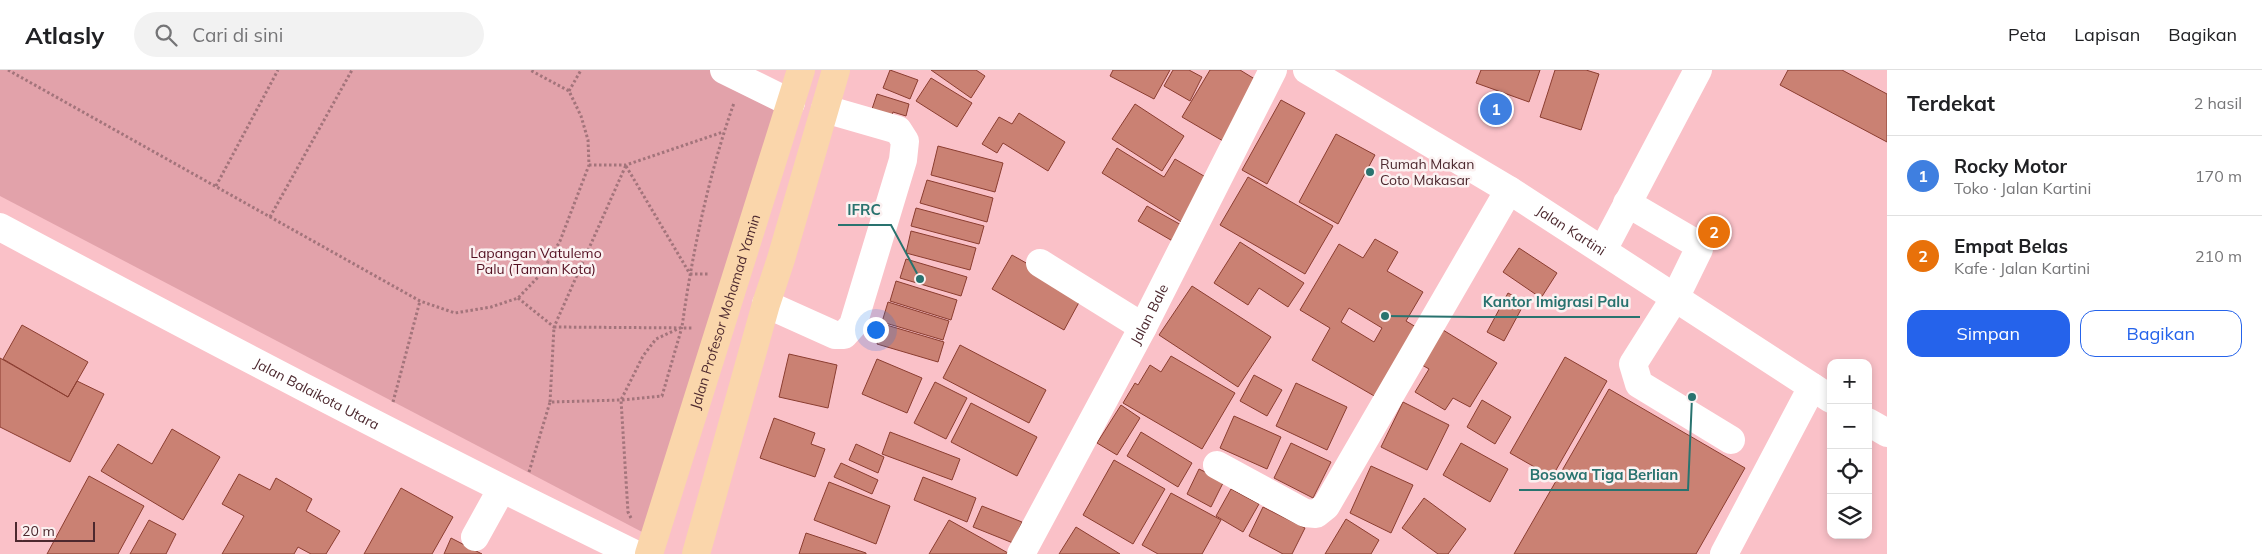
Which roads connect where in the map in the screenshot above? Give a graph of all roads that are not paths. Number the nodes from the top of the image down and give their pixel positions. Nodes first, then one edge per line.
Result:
1 (801, 70) edge
2 (836, 70) edge
3 (1273, 70) edge
4 (1307, 70) edge
5 (1698, 70) edge
6 (733, 74) edge
7 (792, 103) junction
8 (825, 109) junction
9 (1510, 190) junction
10 (1627, 204) junction
11 (0, 227) edge
12 (745, 247) junction
13 (1603, 250) junction
14 (781, 259) junction
15 (1040, 263) dead end
16 (1676, 296) junction
17 (766, 304) junction
18 (1143, 327) junction
19 (1821, 393) edge
20 (1872, 424) edge
21 (1887, 433) edge
22 (1732, 440) dead end
23 (1217, 465) dead end
24 (511, 494) junction
25 (475, 537) dead end
26 (645, 552) edge
27 (696, 554) edge
28 (1021, 554) edge
29 (1724, 554) edge

1 - 7 main road, Jalan Profesor Mohamad Yamin
2 - 8 main road
3 - 18 street, Jalan Bale
4 - 9 street, Jalan Kartini
5 - 10 street
6 - 7 street
7 - 12 main road, Jalan Profesor Mohamad Yamin
8 - 14 main road
8 - 17 street
9 - 13 street, Jalan Kartini
9 - 23 street
10 - 13 street
10 - 16 street
11 - 24 street, Jalan Balaikota Utara
12 - 14 main road
12 - 26 main road, Jalan Profesor Mohamad Yamin
13 - 16 street, Jalan Kartini
14 - 17 main road
15 - 18 street
16 - 19 street, Jalan Kartini
16 - 22 street
17 - 27 main road
18 - 28 street, Jalan Bale
19 - 29 street
20 - 21 street
24 - 25 street
24 - 26 street, Jalan Balaikota Utara

